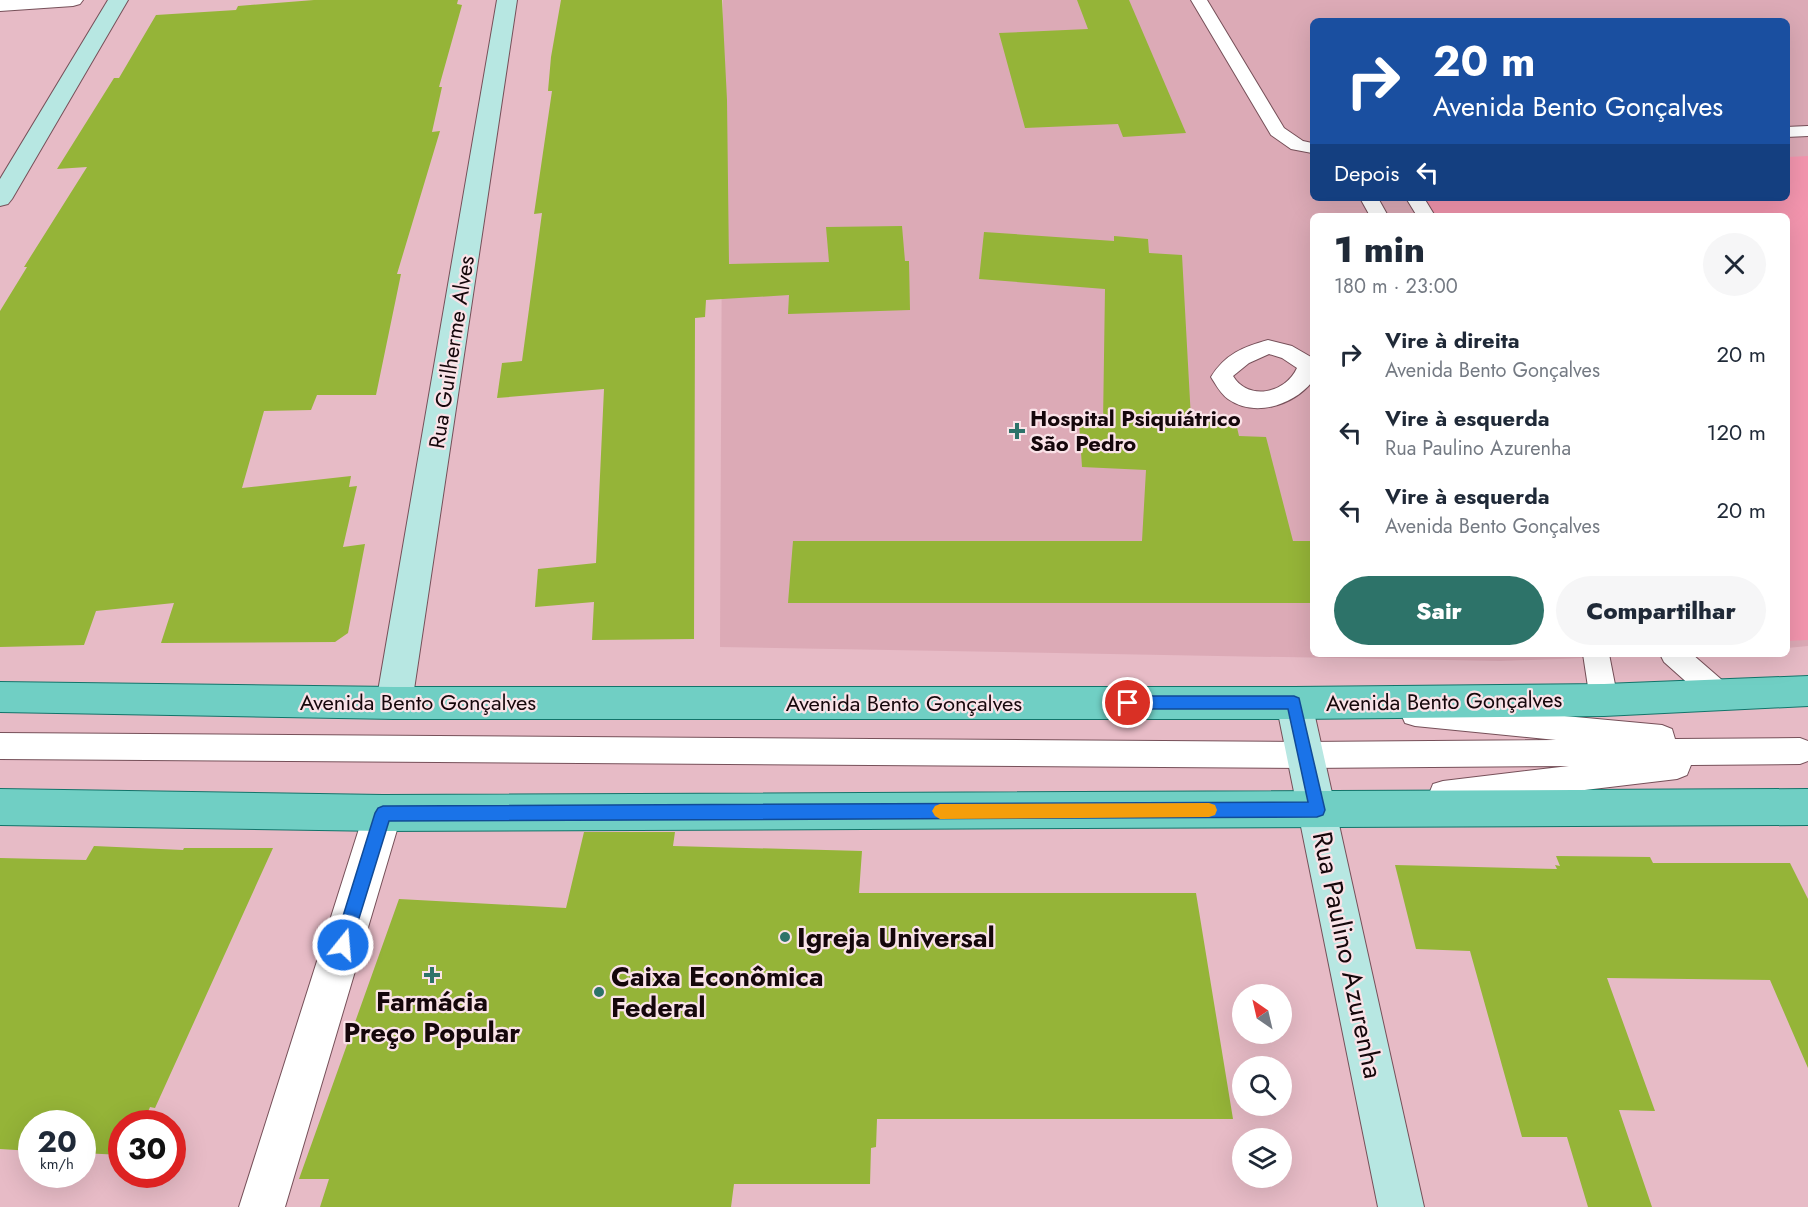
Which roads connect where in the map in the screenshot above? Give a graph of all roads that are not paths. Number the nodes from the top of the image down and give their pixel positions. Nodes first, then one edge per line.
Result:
1 (73, 0) edge
2 (118, 0) edge
3 (507, 0) edge
4 (1199, 0) edge
5 (0, 5) edge
6 (1808, 130) edge
7 (1790, 132) edge
8 (1310, 148) edge
9 (0, 199) edge
10 (1291, 390) dead end
11 (1310, 395) edge
12 (1597, 657) edge
13 (1676, 657) edge
14 (1808, 691) edge
15 (1720, 695) junction
16 (0, 697) edge
17 (1604, 700) junction
18 (1294, 703) junction
19 (394, 704) junction
20 (0, 746) edge
21 (1804, 750) edge
22 (1305, 755) junction
23 (0, 807) edge
24 (1808, 807) edge
25 (1317, 810) junction
26 (383, 813) junction
27 (262, 1207) edge
28 (1401, 1207) edge

1 - 5 street
2 - 9 main road
3 - 19 main road, Rua Guilherme Alves
4 - 8 lane
6 - 7 lane
10 - 11 lane
12 - 17 lane
13 - 15 lane
14 - 15 main road, Avenida Bento Gonçalves
15 - 17 main road, Avenida Bento Gonçalves
16 - 19 main road, Avenida Bento Gonçalves
17 - 18 main road, Avenida Bento Gonçalves
18 - 19 main road, Avenida Bento Gonçalves
18 - 21 lane
18 - 22 main road, Rua Paulino Azurenha
20 - 22 lane
21 - 22 lane
21 - 25 lane
22 - 25 main road, Rua Paulino Azurenha
23 - 26 main road
24 - 25 main road
25 - 26 main road
25 - 28 main road, Rua Paulino Azurenha
26 - 27 street

